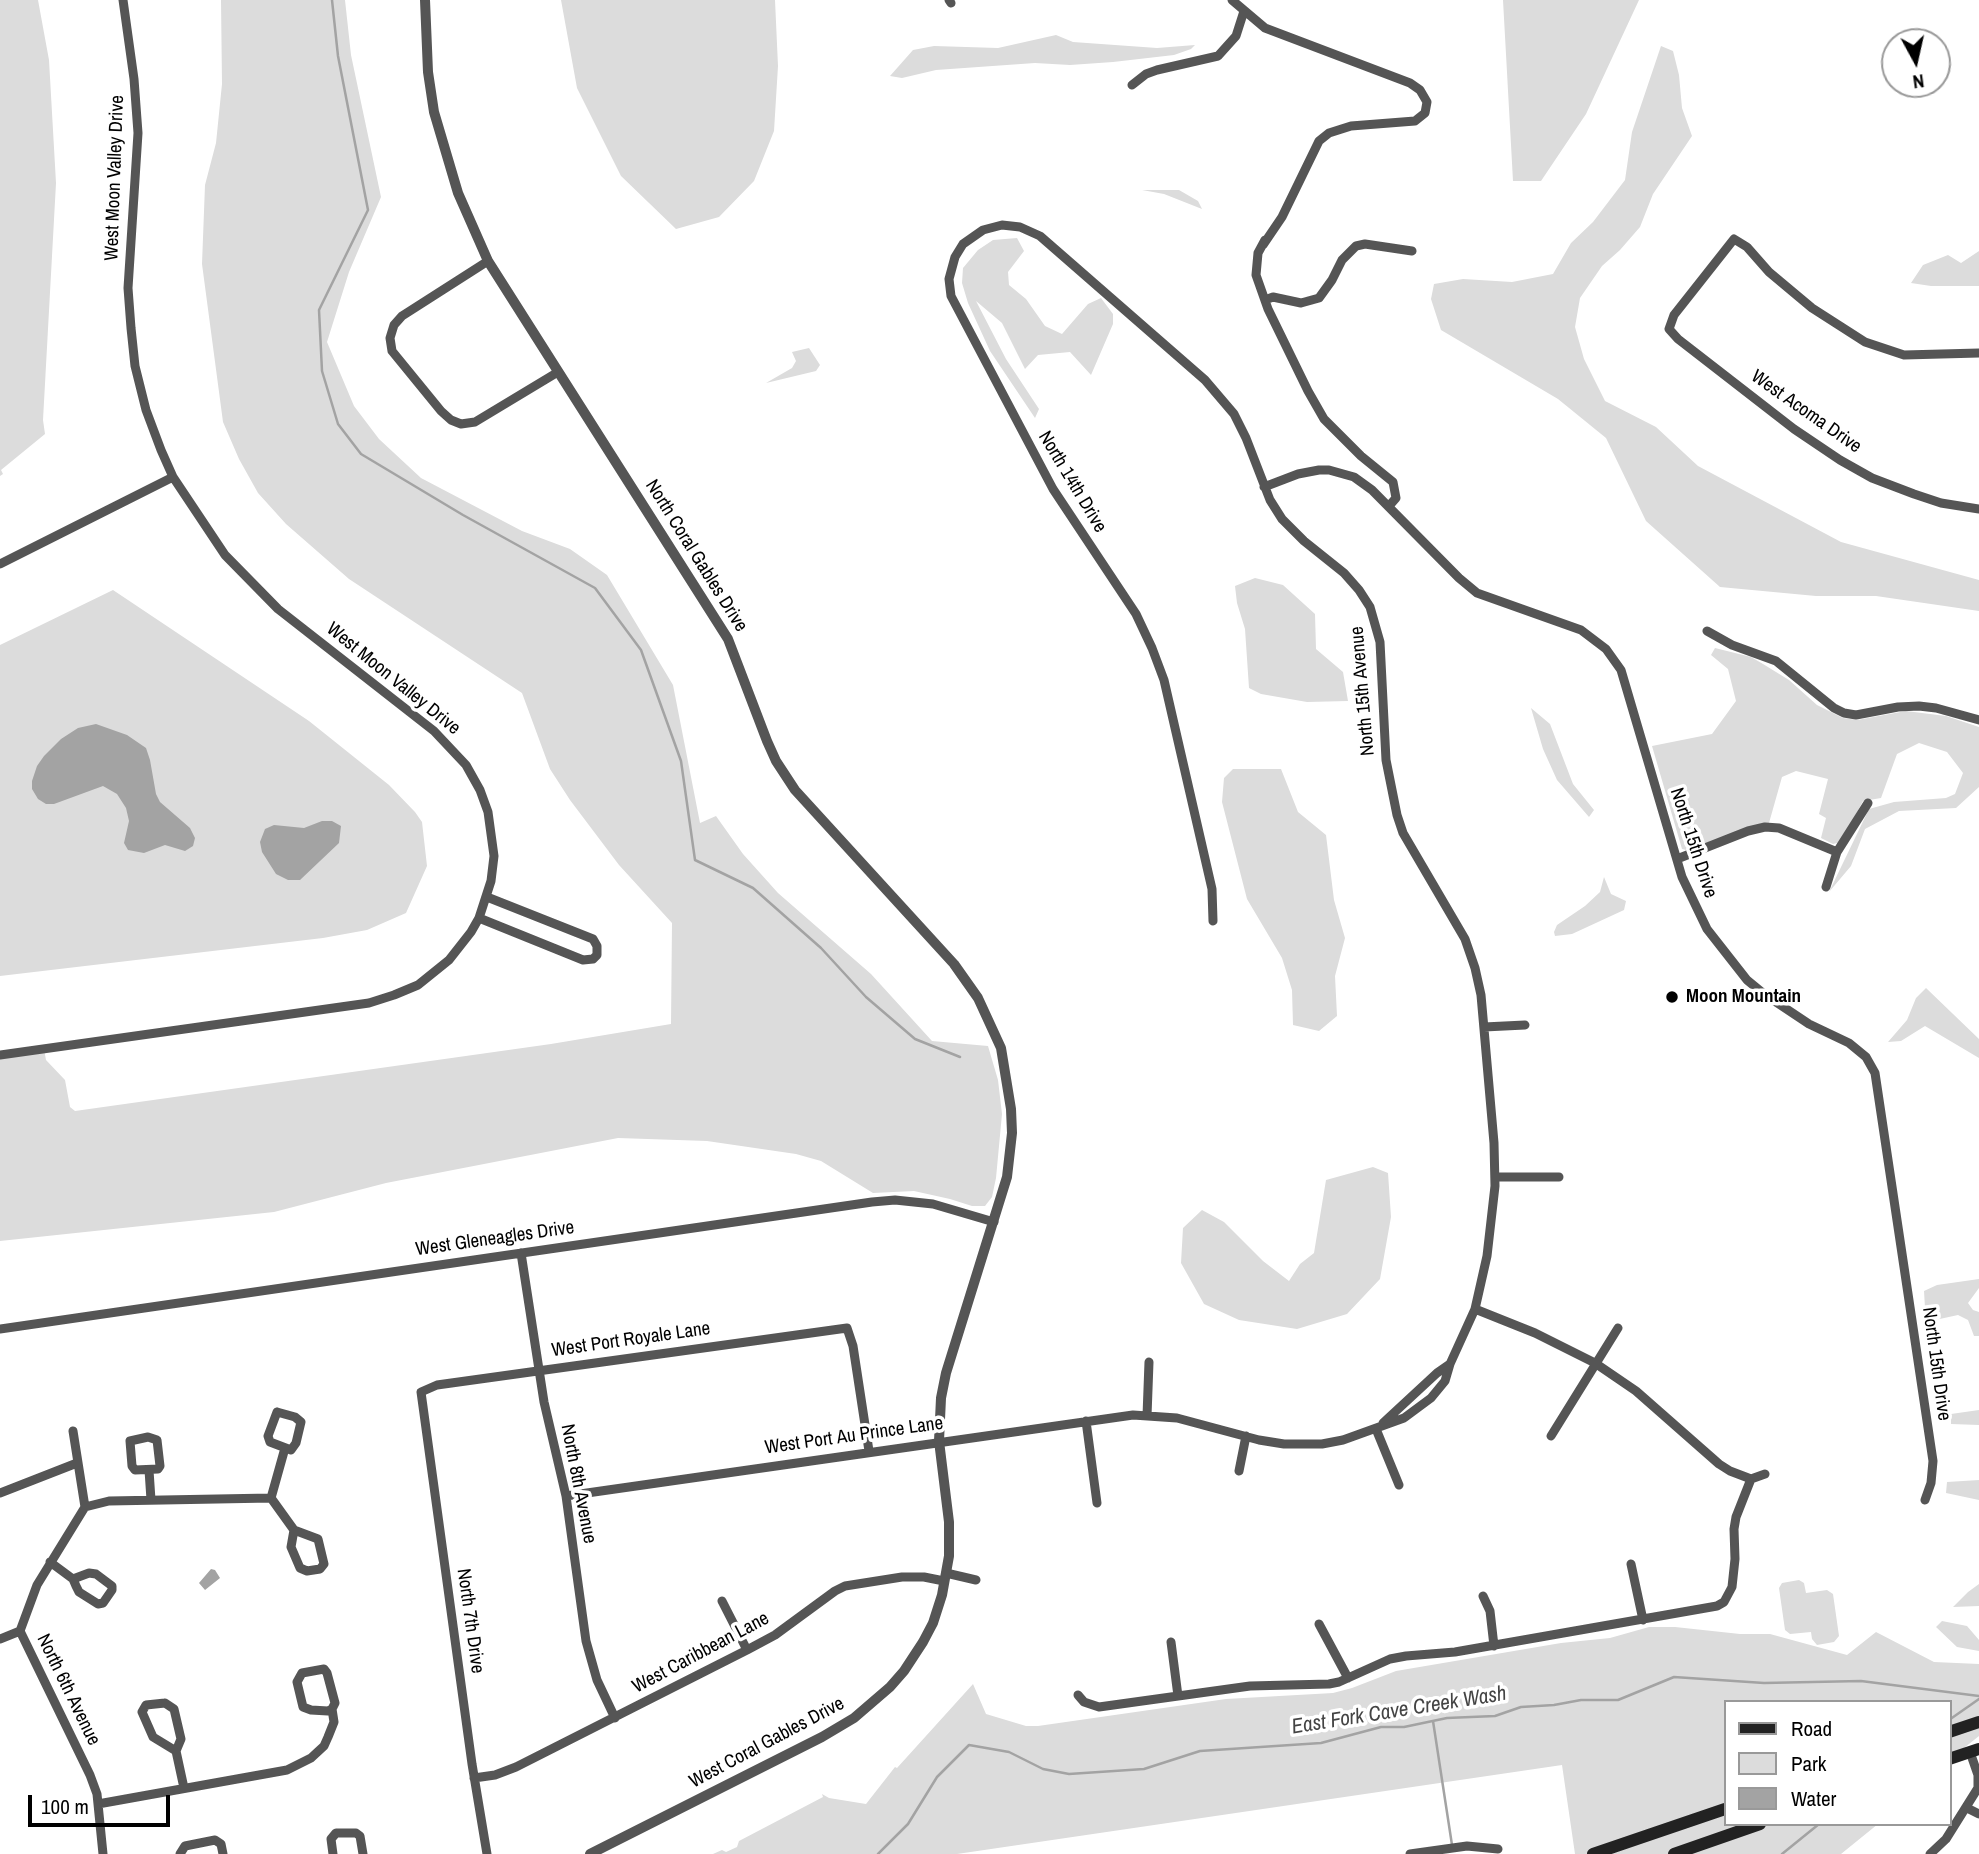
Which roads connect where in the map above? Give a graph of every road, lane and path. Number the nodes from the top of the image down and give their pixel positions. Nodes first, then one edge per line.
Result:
1 (123, 0) edge
2 (425, 0) edge
3 (1232, 0) edge
4 (1244, 11) junction
5 (1132, 85) dead end
6 (1412, 251) dead end
7 (488, 261) junction
8 (1265, 300) junction
9 (1118, 304) joint
10 (1979, 353) edge
11 (558, 372) junction
12 (173, 477) junction
13 (1264, 486) junction
14 (1389, 506) junction
15 (1979, 509) edge
16 (0, 564) edge
17 (1707, 631) dead end
18 (1979, 720) edge
19 (1868, 803) dead end
20 (1837, 852) junction
21 (1678, 859) junction
22 (1826, 887) dead end
23 (487, 897) junction
24 (479, 918) junction
25 (1213, 921) dead end
26 (1525, 1025) dead end
27 (1484, 1027) junction
28 (0, 1055) edge
29 (1007, 1177) joint
30 (1495, 1177) junction
31 (1559, 1177) dead end
32 (994, 1222) junction
33 (521, 1253) junction
34 (1475, 1309) junction
35 (1618, 1328) dead end
36 (0, 1329) edge
37 (1149, 1362) dead end
38 (1595, 1363) junction
39 (1450, 1364) junction
40 (539, 1371) junction
41 (421, 1392) joint
42 (1147, 1416) junction
43 (1086, 1421) junction
44 (1376, 1429) junction
45 (73, 1431) dead end
46 (1246, 1436) junction
47 (1551, 1436) dead end
48 (939, 1441) junction
49 (285, 1448) junction
50 (869, 1451) junction
51 (77, 1463) junction
52 (149, 1470) junction
53 (1239, 1471) dead end
54 (1765, 1474) dead end
55 (1751, 1479) junction
56 (1399, 1485) dead end
57 (0, 1493) edge
58 (566, 1496) junction
59 (271, 1498) junction
60 (151, 1500) junction
61 (1925, 1500) dead end
62 (1097, 1503) dead end
63 (85, 1507) junction
64 (294, 1530) junction
65 (50, 1562) junction
66 (1631, 1564) dead end
67 (945, 1577) junction
68 (73, 1579) dead end
69 (976, 1580) dead end
70 (1483, 1596) dead end
71 (722, 1601) dead end
72 (1643, 1620) junction
73 (1319, 1624) dead end
74 (20, 1631) junction
75 (0, 1639) edge
76 (1171, 1642) dead end
77 (1494, 1646) junction
78 (747, 1650) junction
79 (1348, 1678) junction
80 (1078, 1695) dead end
81 (1178, 1696) junction
82 (332, 1709) junction
83 (615, 1718) junction
84 (1979, 1722) edge
85 (1963, 1727) junction
86 (1951, 1731) edge
87 (176, 1751) junction
88 (1975, 1751) edge
89 (1951, 1758) edge
90 (474, 1777) junction
91 (184, 1788) junction
92 (98, 1804) junction
93 (1967, 1808) junction
94 (1724, 1809) edge
95 (1979, 1814) edge
96 (1754, 1826) edge
97 (1498, 1849) dead end
98 (1425, 1853) edge
99 (103, 1854) edge
100 (180, 1854) edge
101 (223, 1854) edge
102 (333, 1854) edge
103 (363, 1854) edge
104 (487, 1854) edge
105 (590, 1854) edge
106 (1410, 1854) edge
107 (1593, 1854) edge
108 (1674, 1854) edge
109 (1930, 1854) edge

1 - 12 street, West Moon Valley Drive
2 - 7 street, North Coral Gables Drive
3 - 4 street
4 - 5 street
4 - 8 street
6 - 8 street
7 - 11 street, North Coral Gables Drive
7 - 11 street
8 - 14 street
9 - 13 street, North 15th Avenue
9 - 25 street, North 14th Drive
10 - 15 street, West Acoma Drive
11 - 29 street, North Coral Gables Drive
12 - 16 street
12 - 23 street, West Moon Valley Drive
13 - 14 street, North 15th Drive
13 - 27 street, North 15th Avenue
14 - 21 street, North 15th Drive
17 - 18 street
19 - 20 street
20 - 21 street
20 - 22 street
21 - 61 street, North 15th Drive
23 - 24 street, West Moon Valley Drive
23 - 24 street
24 - 28 street, West Moon Valley Drive
26 - 27 street
27 - 30 street, North 15th Avenue
29 - 32 street, West Coral Gables Drive
30 - 31 street
30 - 34 street, North 15th Avenue
32 - 33 street, West Gleneagles Drive
32 - 48 street, West Coral Gables Drive
33 - 36 street, West Gleneagles Drive
33 - 40 street, North 8th Avenue
34 - 38 street
34 - 39 street, West Port Au Prince Lane
35 - 38 street
37 - 42 street
38 - 47 street
38 - 55 street
39 - 44 street, West Port Au Prince Lane
39 - 44 street, West Port Au Prince Lane
40 - 41 street, West Port Royale Lane
40 - 50 street, West Port Royale Lane
40 - 58 street, North 8th Avenue
41 - 90 street, North 7th Drive
42 - 43 street, West Port Au Prince Lane
42 - 46 street, West Port Au Prince Lane
43 - 48 street, West Port Au Prince Lane
43 - 62 street
44 - 46 street, West Port Au Prince Lane
44 - 56 street
45 - 51 street
46 - 53 street
48 - 50 street, West Port Au Prince Lane
48 - 67 street, West Coral Gables Drive
49 - 49 street
49 - 59 street
50 - 58 street, West Port Au Prince Lane
51 - 57 street
51 - 63 street
52 - 52 street
52 - 60 street
54 - 55 street
55 - 72 street
58 - 83 street, North 8th Avenue
59 - 60 street
59 - 64 street
60 - 63 street
63 - 65 street, North 6th Avenue
64 - 64 street
65 - 68 street
65 - 74 street, North 6th Avenue
66 - 72 street
67 - 69 street
67 - 78 street, West Caribbean Lane
67 - 105 street, West Coral Gables Drive
70 - 77 street
71 - 78 street
72 - 77 street
73 - 79 street
74 - 75 street
74 - 92 street, North 6th Avenue
76 - 81 street
77 - 79 street
78 - 83 street, West Caribbean Lane
79 - 81 street
80 - 81 street
82 - 82 street
82 - 91 street
83 - 90 street, West Caribbean Lane
84 - 85 main road
85 - 86 main road
85 - 88 main road
87 - 87 street
87 - 91 street
88 - 89 main road
88 - 93 street
90 - 104 street, North 7th Drive
91 - 92 street
92 - 99 street, North 6th Avenue
93 - 95 street
93 - 109 street
94 - 107 main road
96 - 108 main road
97 - 98 street
98 - 106 street
100 - 101 street
102 - 103 street

